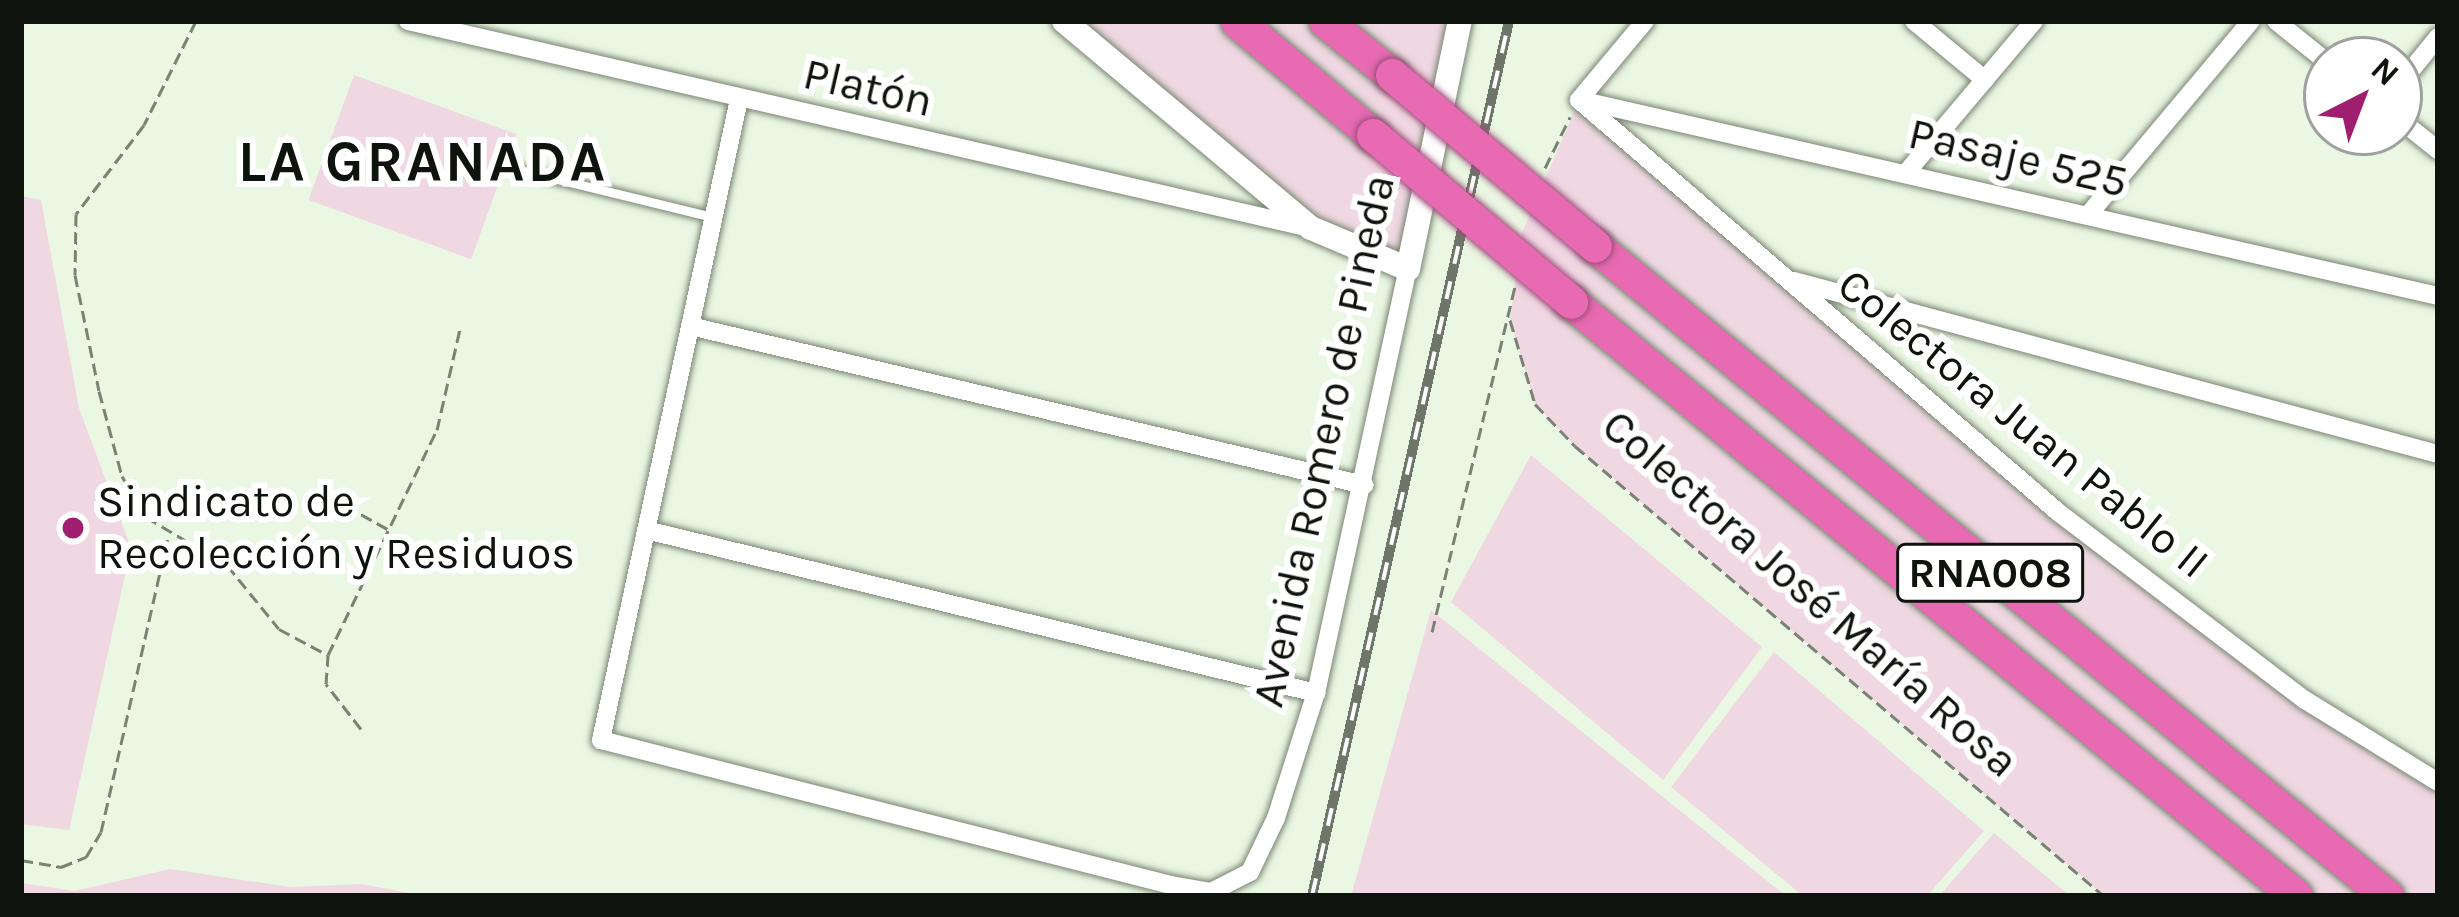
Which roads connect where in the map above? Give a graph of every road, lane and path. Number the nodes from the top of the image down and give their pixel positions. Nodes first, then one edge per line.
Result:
1 (196, 21) edge
2 (408, 21) edge
3 (1064, 21) edge
4 (1237, 21) edge
5 (1325, 21) edge
6 (1460, 21) edge
7 (1645, 21) edge
8 (1914, 21) edge
9 (2034, 21) edge
10 (2251, 21) edge
11 (2276, 21) edge
12 (2303, 43) edge
13 (1984, 80) junction
14 (739, 99) junction
15 (1579, 100) junction
16 (512, 168) dead end
17 (1906, 173) junction
18 (2090, 214) junction
19 (713, 217) junction
20 (1311, 228) junction
21 (1408, 269) junction
22 (1786, 279) junction
23 (2438, 296) edge
24 (690, 326) junction
25 (460, 329) dead end
26 (2438, 454) edge
27 (1364, 485) junction
28 (314, 488) dead end
29 (646, 530) junction
30 (392, 531) junction
31 (169, 536) junction
32 (1432, 632) dead end
33 (328, 655) junction
34 (1316, 693) junction
35 (361, 730) dead end
36 (2434, 777) edge
37 (21, 860) edge
38 (2104, 896) edge
39 (2296, 896) edge
40 (2387, 896) edge

1 - 31 path
2 - 14 street, Platón
3 - 20 main road
4 - 39 highway, RNA008, bridge
5 - 40 highway, RNA008, bridge
6 - 21 main road, Avenida Romero de Pineda
7 - 15 street
8 - 13 street
9 - 13 street
10 - 18 street
11 - 12 street
13 - 17 street
14 - 19 street
14 - 20 street, Platón
15 - 17 street, Pasaje 525
15 - 22 street, Colectora Juan Pablo II
16 - 19 lane
17 - 18 street, Pasaje 525
18 - 23 street, Pasaje 525
19 - 24 street
20 - 21 main road
21 - 27 street, Avenida Romero de Pineda
22 - 26 street
22 - 36 street, Colectora Juan Pablo II
24 - 27 street
24 - 29 street
25 - 30 path
27 - 34 street, Avenida Romero de Pineda
28 - 30 path
29 - 34 street
29 - 34 street, Avenida Romero de Pineda
30 - 33 path
31 - 33 path
31 - 37 path
32 - 38 path, Colectora José María Rosa
33 - 35 path

